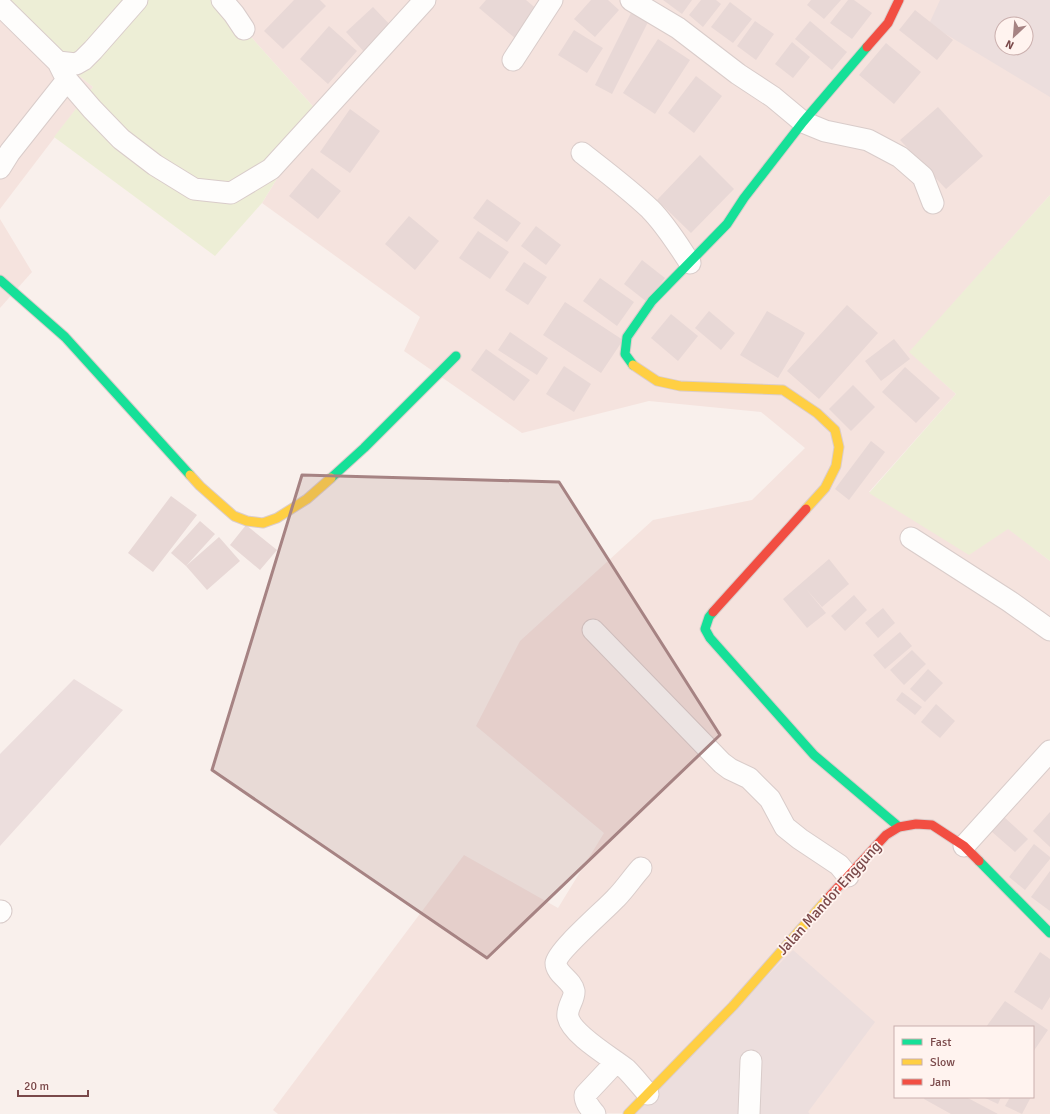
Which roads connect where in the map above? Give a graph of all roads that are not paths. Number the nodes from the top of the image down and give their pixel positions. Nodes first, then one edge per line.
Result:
1 (137, 0) edge
2 (222, 0) edge
3 (425, 0) edge
4 (552, 0) edge
5 (631, 0) edge
6 (899, 0) edge
7 (0, 5) edge
8 (244, 29) dead end
9 (513, 60) dead end
10 (62, 71) junction
11 (803, 122) junction
12 (582, 153) dead end
13 (0, 168) edge
14 (933, 203) dead end
15 (690, 263) junction
16 (0, 280) edge
17 (456, 356) dead end
18 (911, 538) dead end
19 (593, 630) dead end
20 (1050, 630) edge
21 (1050, 751) edge
22 (899, 827) junction
23 (964, 846) junction
24 (641, 868) dead end
25 (848, 876) junction
26 (1050, 934) edge
27 (751, 1061) dead end
28 (616, 1062) junction
29 (648, 1094) junction
30 (596, 1114) edge
31 (628, 1114) edge
32 (749, 1114) edge

1 - 10 street
2 - 8 street
3 - 10 street
4 - 9 street
5 - 11 street
6 - 11 street
7 - 10 street
10 - 13 street
11 - 14 street
11 - 15 street
12 - 15 street
15 - 22 street
16 - 17 street
18 - 20 street
19 - 25 street
21 - 23 street
22 - 23 street, Jalan Mandor Enggung
22 - 25 street, Jalan Mandor Enggung
23 - 26 street, Jalan Mandor Enggung
24 - 28 street
25 - 29 street, Jalan Mandor Enggung
27 - 32 street
28 - 29 street
28 - 30 street
29 - 31 street, Jalan Mandor Enggung

